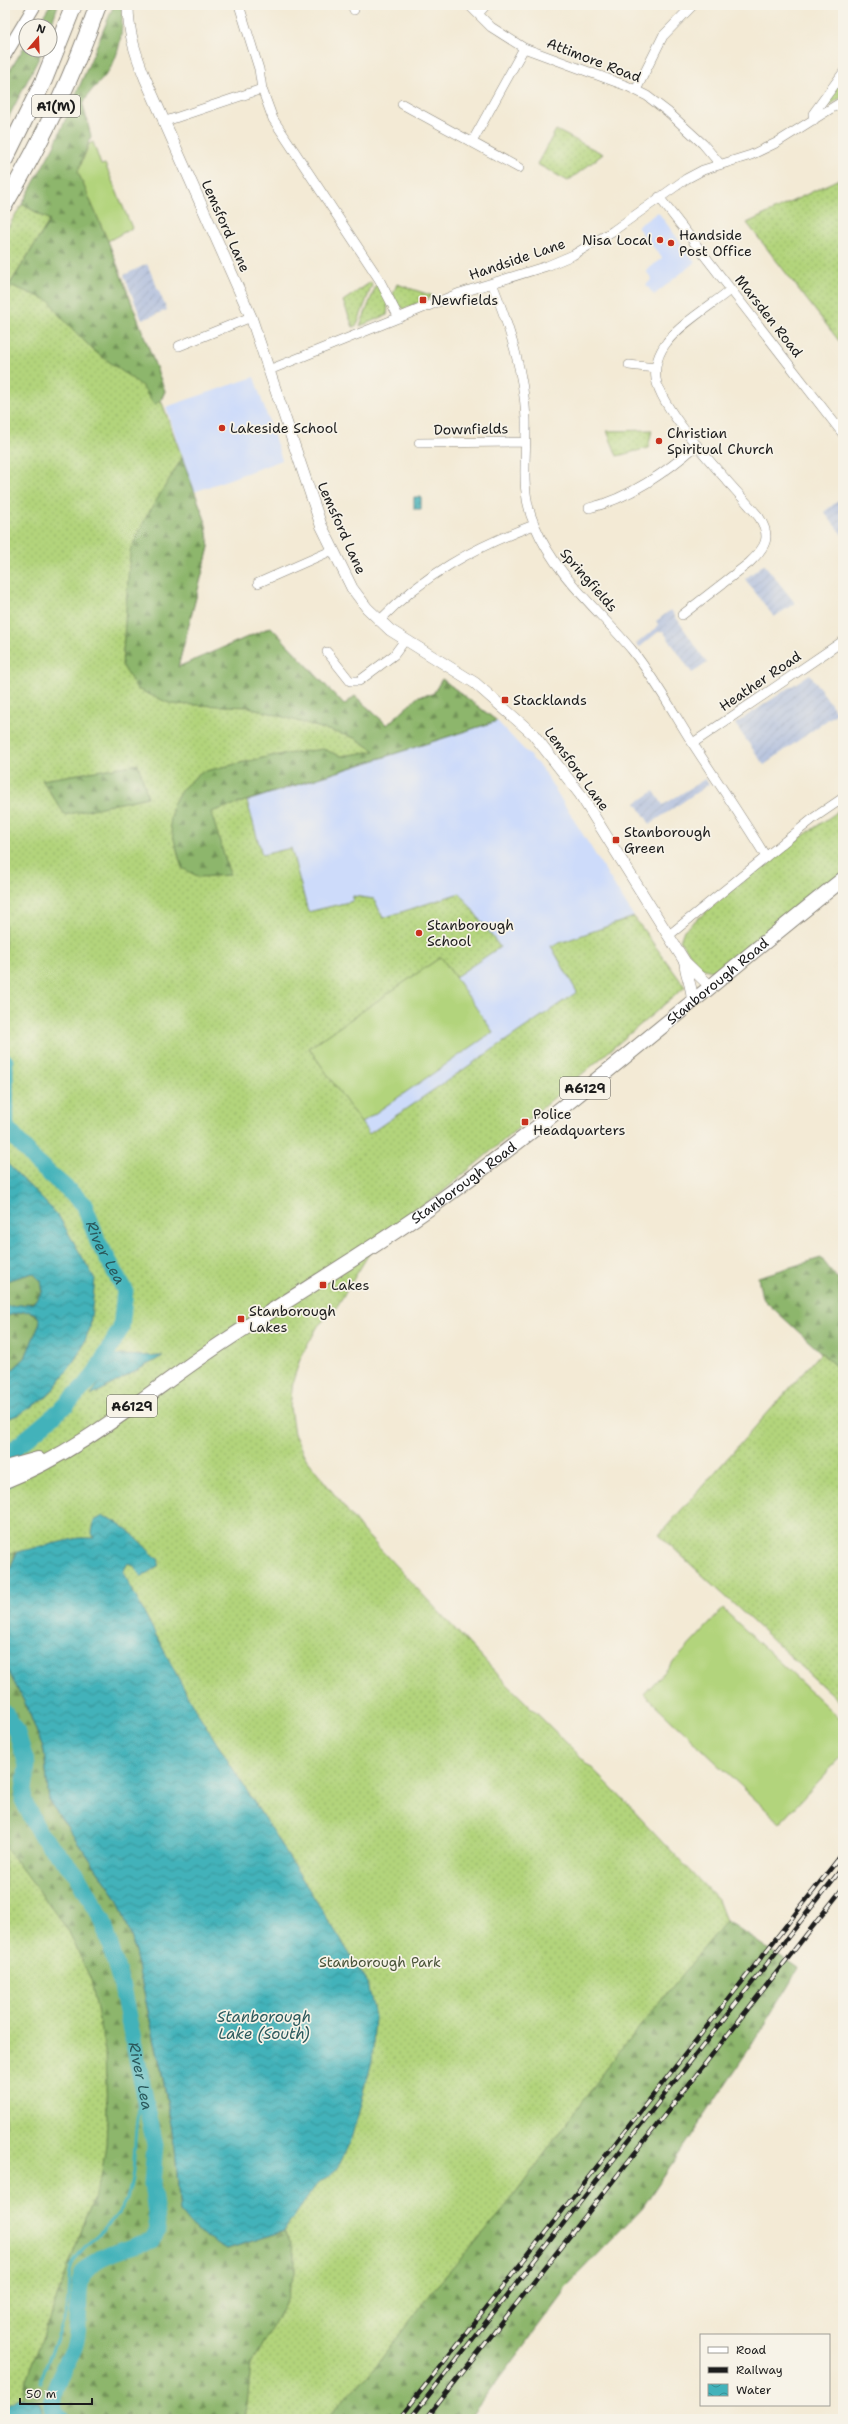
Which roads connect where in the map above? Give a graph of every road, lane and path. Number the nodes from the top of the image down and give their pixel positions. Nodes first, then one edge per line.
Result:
1 (35, 5) edge
2 (74, 5) edge
3 (98, 5) edge
4 (128, 5) edge
5 (239, 5) edge
6 (469, 5) edge
7 (486, 5) edge
8 (694, 5) edge
9 (478, 14) junction
10 (524, 48) junction
11 (5, 55) edge
12 (843, 73) edge
13 (262, 89) junction
14 (636, 90) junction
15 (843, 101) edge
16 (402, 104) dead end
17 (814, 120) junction
18 (163, 122) junction
19 (472, 142) junction
20 (5, 159) edge
21 (720, 164) junction
22 (519, 168) dead end
23 (659, 197) junction
24 (5, 204) edge
25 (492, 282) junction
26 (730, 290) junction
27 (251, 316) junction
28 (398, 318) junction
29 (179, 346) dead end
30 (629, 364) dead end
31 (655, 368) junction
32 (269, 370) junction
33 (843, 434) edge
34 (524, 442) junction
35 (418, 443) dead end
36 (698, 445) junction
37 (589, 508) dead end
38 (534, 525) junction
39 (333, 550) junction
40 (258, 583) dead end
41 (682, 615) dead end
42 (379, 621) junction
43 (405, 640) junction
44 (843, 641) edge
45 (327, 652) dead end
46 (692, 743) junction
47 (843, 798) edge
48 (766, 857) junction
49 (843, 879) edge
50 (668, 936) junction
51 (685, 962) junction
52 (711, 987) junction
53 (692, 1002) junction
54 (5, 1468) edge
55 (22, 1469) junction
56 (5, 1481) edge

1 - 11 main road
2 - 20 highway, A1(M)
3 - 24 highway, A1(M)
4 - 18 street, Lemsford Lane
5 - 13 street
6 - 9 street, Attimore Road
7 - 9 street
8 - 14 street
9 - 10 street, Attimore Road
10 - 14 street, Attimore Road
10 - 19 street
12 - 17 street
13 - 18 street
13 - 28 street
14 - 21 street, Attimore Road
15 - 17 street, Handside Lane
16 - 19 street
17 - 21 street, Handside Lane
18 - 27 street, Lemsford Lane
19 - 22 street
21 - 23 street, Handside Lane
23 - 25 street, Handside Lane
23 - 26 street, Marsden Road
25 - 28 street, Handside Lane
25 - 34 street, Springfields
26 - 31 street
26 - 33 street, Marsden Road
27 - 29 street
27 - 32 street, Lemsford Lane
28 - 32 street, Handside Lane
30 - 31 street
31 - 36 street
32 - 39 street, Lemsford Lane
34 - 35 street, Downfields
34 - 38 street, Springfields
36 - 37 street
36 - 41 street
38 - 42 street
38 - 46 street, Springfields
39 - 40 street
39 - 42 street, Lemsford Lane
42 - 43 street, Lemsford Lane
43 - 45 street
43 - 50 street, Lemsford Lane
44 - 46 street, Heather Road
46 - 48 street, Springfields
47 - 48 street
48 - 50 street
49 - 52 main road, Stanborough Road / A6129
50 - 51 street, Lemsford Lane
51 - 52 street, Lemsford Lane
51 - 53 street, Lemsford Lane
52 - 53 main road, Stanborough Road / A6129
53 - 55 main road, Stanborough Road / A6129
54 - 55 main road, A6129
55 - 56 main road, A6129

